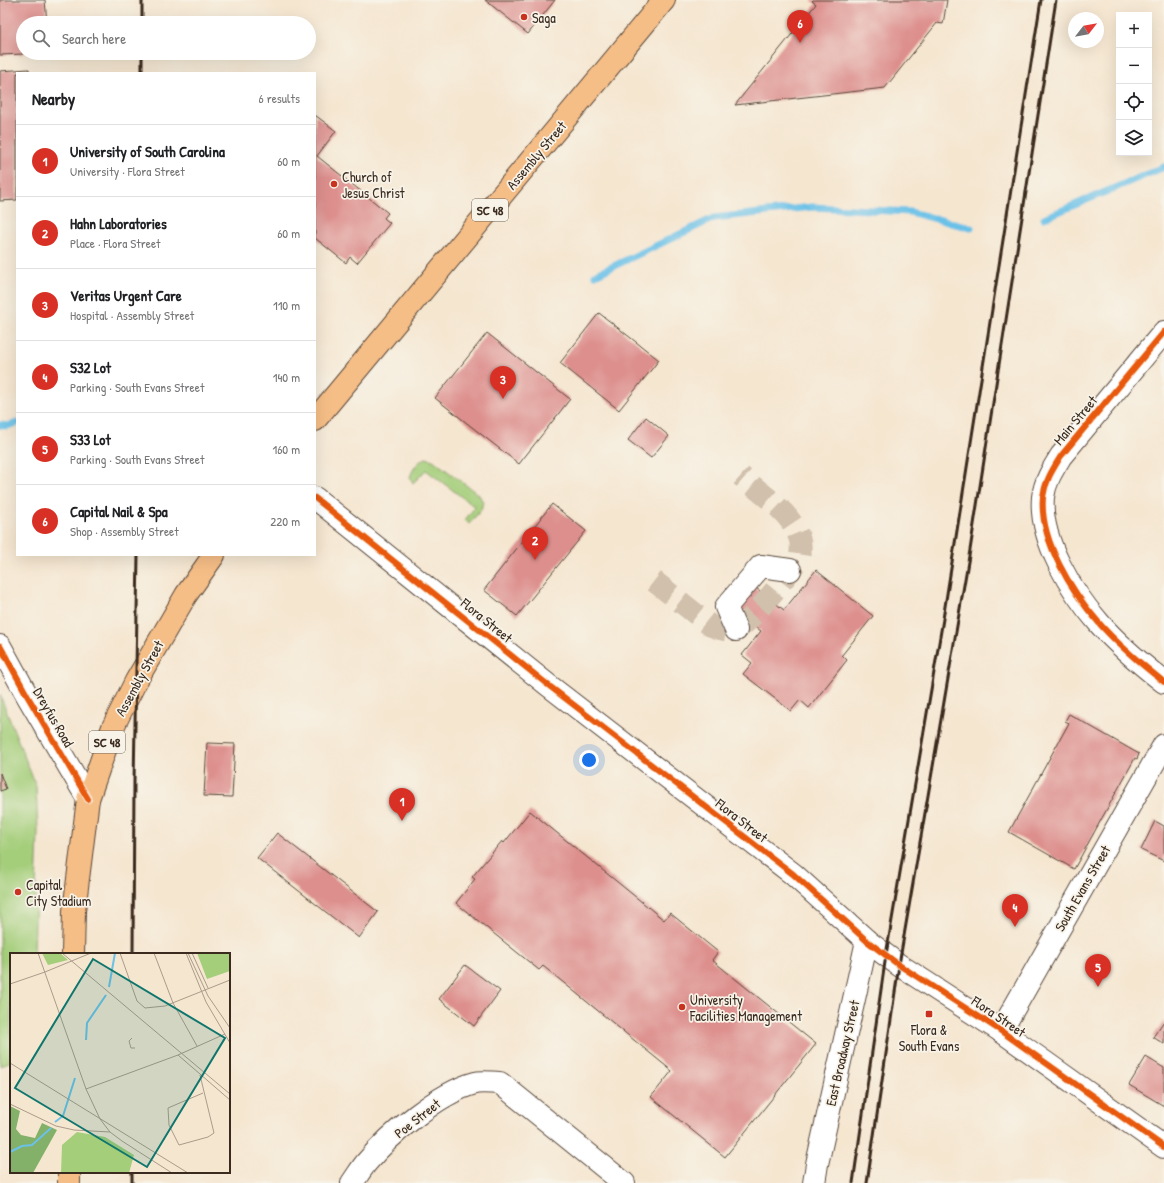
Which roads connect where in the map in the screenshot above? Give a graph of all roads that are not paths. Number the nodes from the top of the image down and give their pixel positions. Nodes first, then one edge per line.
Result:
1 (664, 0) edge
2 (1164, 332) edge
3 (316, 419) edge
4 (316, 499) edge
5 (213, 556) edge
6 (790, 570) dead end
7 (736, 630) dead end
8 (0, 646) edge
9 (1164, 682) edge
10 (1164, 746) edge
11 (88, 799) junction
12 (867, 941) junction
13 (73, 953) edge
14 (1001, 1031) junction
15 (1164, 1147) edge
16 (816, 1174) edge
17 (352, 1183) edge
18 (624, 1183) edge
19 (803, 1183) edge

1 - 3 main road, Assembly Street / SC 48
2 - 9 street, Main Street
4 - 12 street, Flora Street
5 - 11 main road, Assembly Street / SC 48
6 - 7 street
8 - 11 street, Dreyfus Road
10 - 14 street, South Evans Street
11 - 13 main road, Assembly Street / SC 48
12 - 14 street, Flora Street
12 - 16 street, East Broadway Street
14 - 15 street, Flora Street
16 - 19 street, East Broadway Street
17 - 18 street, Poe Street

